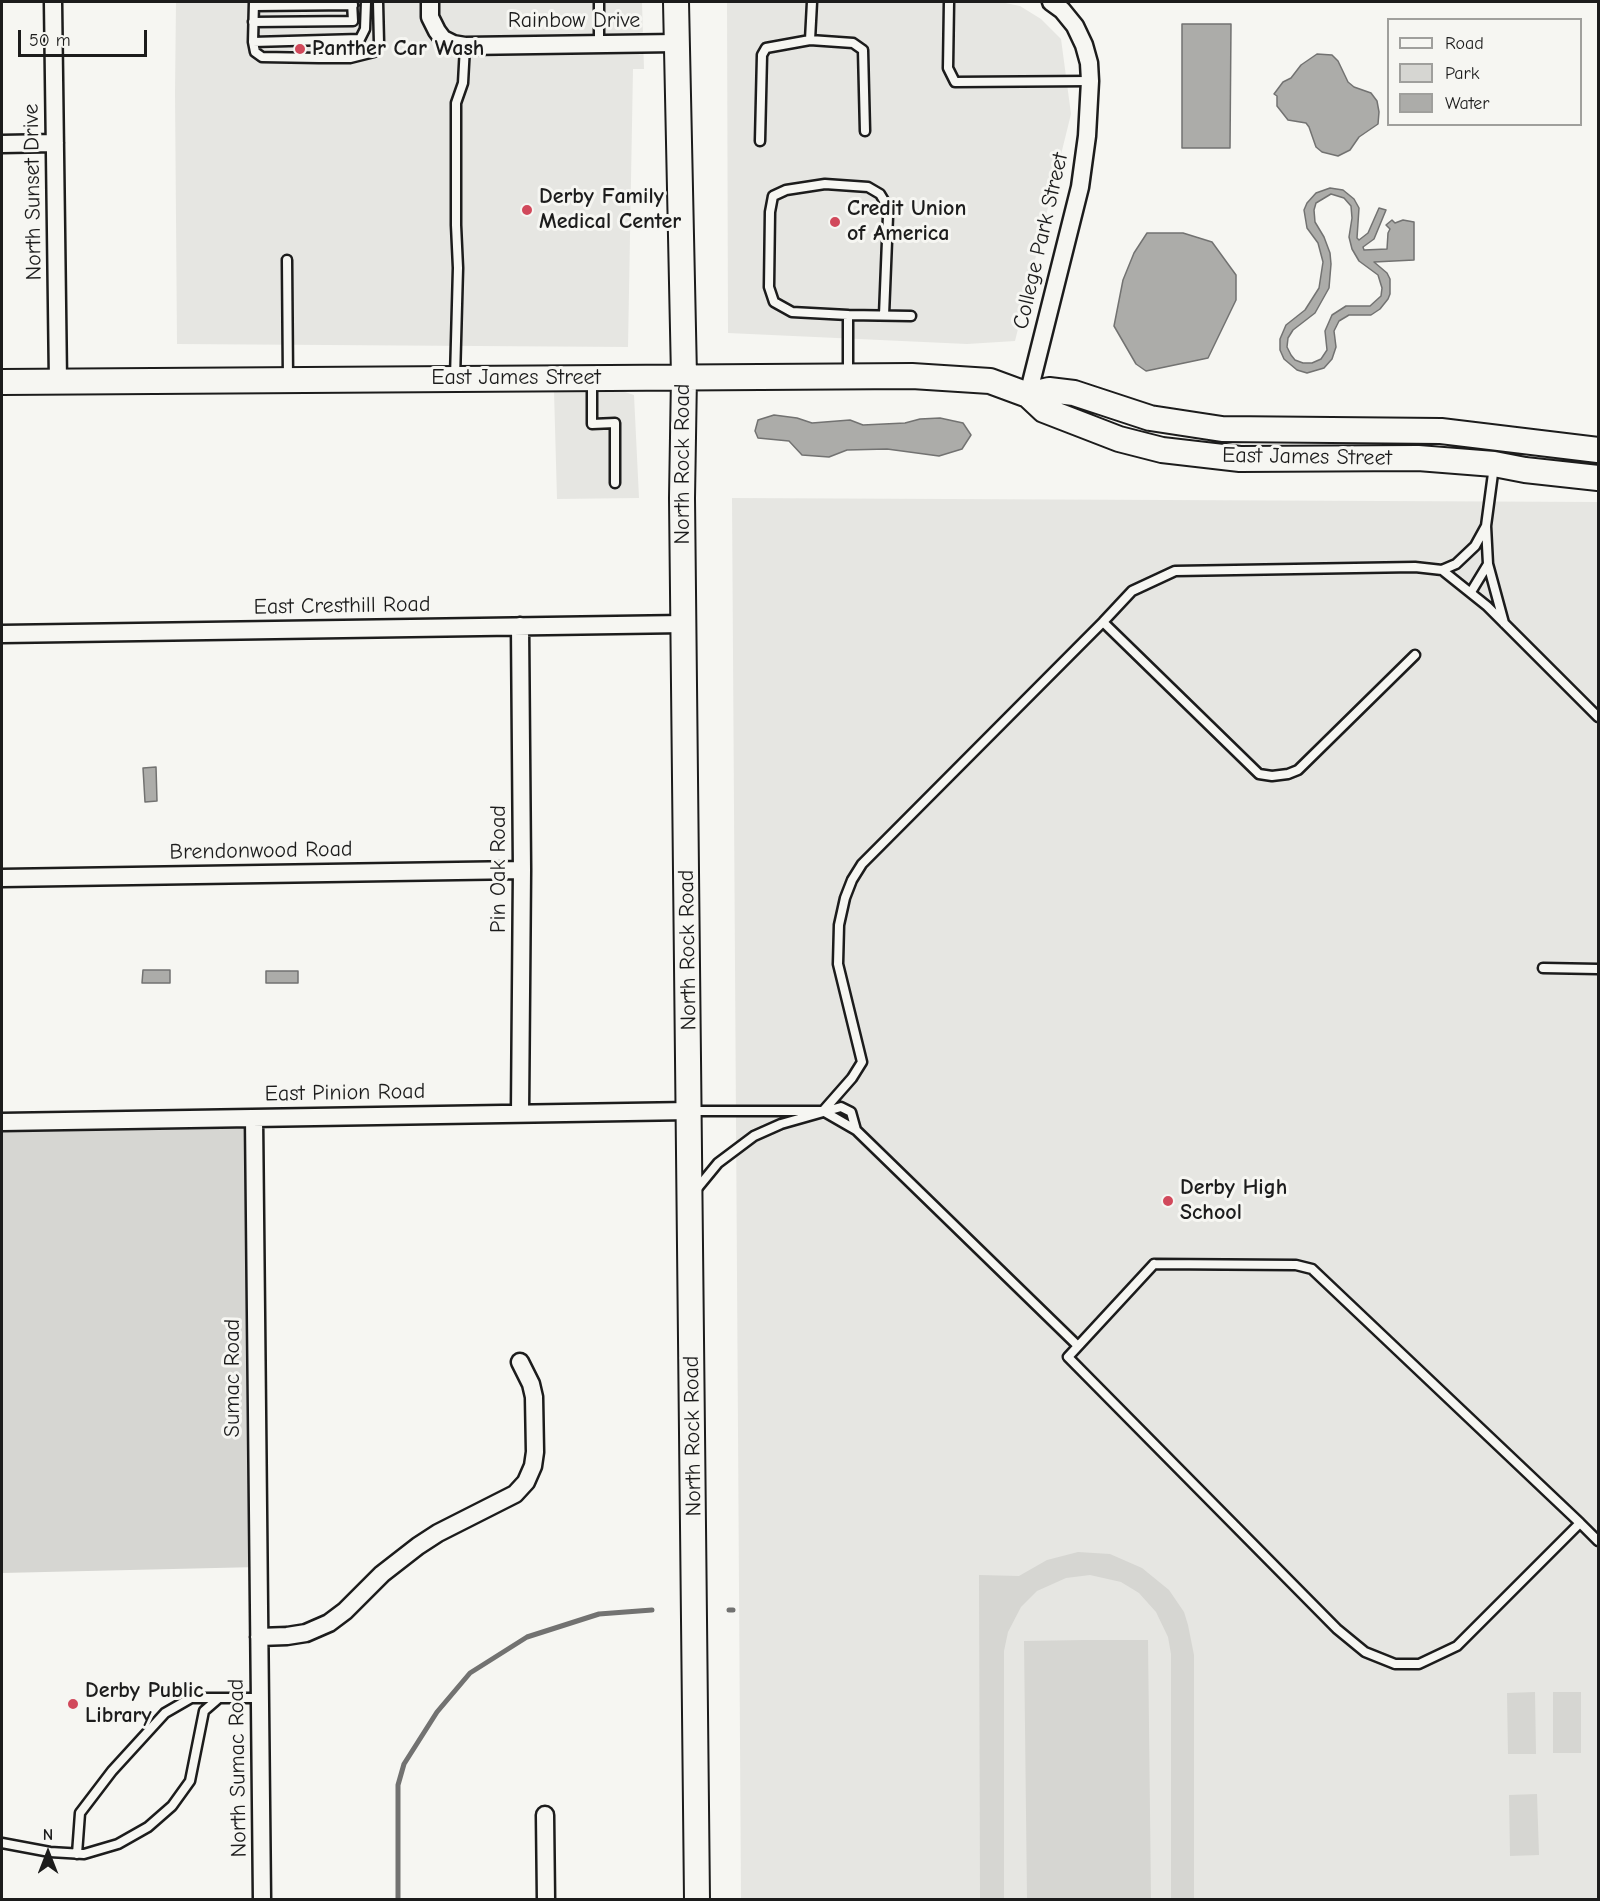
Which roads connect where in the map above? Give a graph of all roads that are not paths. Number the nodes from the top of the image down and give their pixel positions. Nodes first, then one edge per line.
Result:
1 (53, 2) edge
2 (366, 2) edge
3 (378, 2) edge
4 (430, 2) edge
5 (599, 2) edge
6 (676, 2) edge
7 (812, 2) edge
8 (949, 2) edge
9 (1051, 2) edge
10 (352, 3) edge
11 (254, 4) edge
12 (253, 22) junction
13 (810, 40) junction
14 (253, 42) junction
15 (599, 43) junction
16 (676, 43) junction
17 (465, 46) junction
18 (1090, 81) junction
19 (865, 131) dead end
20 (760, 141) dead end
21 (55, 143) junction
22 (2, 144) edge
23 (287, 260) dead end
24 (849, 315) junction
25 (884, 315) junction
26 (911, 316) dead end
27 (684, 376) junction
28 (848, 376) junction
29 (592, 377) junction
30 (455, 378) junction
31 (288, 380) junction
32 (58, 381) junction
33 (2, 382) edge
34 (1028, 395) junction
35 (1599, 450) edge
36 (1494, 464) junction
37 (1599, 478) edge
38 (615, 483) dead end
39 (1486, 525) junction
40 (1488, 564) junction
41 (1442, 570) junction
42 (1471, 592) junction
43 (1103, 622) junction
44 (684, 624) junction
45 (1504, 624) junction
46 (520, 626) junction
47 (2, 634) edge
48 (1415, 654) dead end
49 (1599, 717) edge
50 (522, 870) junction
51 (2, 878) edge
52 (1544, 968) dead end
53 (1599, 969) edge
54 (690, 1111) junction
55 (823, 1111) junction
56 (520, 1113) junction
57 (254, 1118) junction
58 (2, 1122) edge
59 (856, 1130) junction
60 (691, 1196) junction
61 (1078, 1346) junction
62 (520, 1362) dead end
63 (1580, 1523) junction
64 (1599, 1541) edge
65 (259, 1637) junction
66 (219, 1698) junction
67 (259, 1698) junction
68 (545, 1815) dead end
69 (2, 1842) edge
70 (77, 1854) junction
71 (262, 1899) edge
72 (546, 1899) edge
73 (697, 1899) edge

1 - 21 street, North Sunset Drive
2 - 14 lane
3 - 14 lane
4 - 17 street, Rainbow Drive
5 - 15 lane
6 - 16 street, North Rock Road
7 - 13 lane
8 - 18 lane
9 - 18 street, College Park Street
10 - 11 lane
10 - 12 lane
11 - 12 lane
12 - 14 lane
13 - 19 lane
13 - 20 lane
15 - 16 street, Rainbow Drive
15 - 17 street, Rainbow Drive
16 - 27 street, North Rock Road
17 - 30 lane
18 - 34 street, College Park Street
21 - 22 street
21 - 32 street, North Sunset Drive
23 - 31 lane
24 - 25 lane
24 - 25 lane
24 - 28 lane
25 - 26 lane
27 - 28 street, East James Street
27 - 29 street, East James Street
27 - 44 street, North Rock Road
28 - 34 street, East James Street
29 - 30 street, East James Street
29 - 38 lane
30 - 31 street, East James Street
31 - 32 street, East James Street
32 - 33 street, East James Street
34 - 35 street, East James Street
34 - 36 street, East James Street
36 - 37 street, East James Street
36 - 39 lane
39 - 40 lane
39 - 41 lane
40 - 42 lane
40 - 45 lane
41 - 42 lane
41 - 43 lane
42 - 45 lane
43 - 48 lane
43 - 55 lane
44 - 46 street, East Cresthill Road
44 - 54 street, North Rock Road
45 - 49 lane
46 - 47 street, East Cresthill Road
46 - 50 street, Pin Oak Road
50 - 51 street, Brendonwood Road
50 - 56 street, Pin Oak Road
52 - 53 lane
54 - 55 lane
54 - 56 street, East Pinion Road
54 - 60 street, North Rock Road
55 - 59 lane
55 - 59 lane
55 - 60 lane
56 - 57 street, East Pinion Road
57 - 58 street, East Pinion Road
57 - 65 street, Sumac Road
59 - 61 lane
60 - 73 street, North Rock Road
61 - 63 lane
61 - 63 lane
62 - 65 street
63 - 64 lane
65 - 67 street, North Sumac Road
66 - 67 lane
66 - 70 lane
66 - 70 lane
67 - 71 street, North Sumac Road
68 - 72 street
69 - 70 lane

